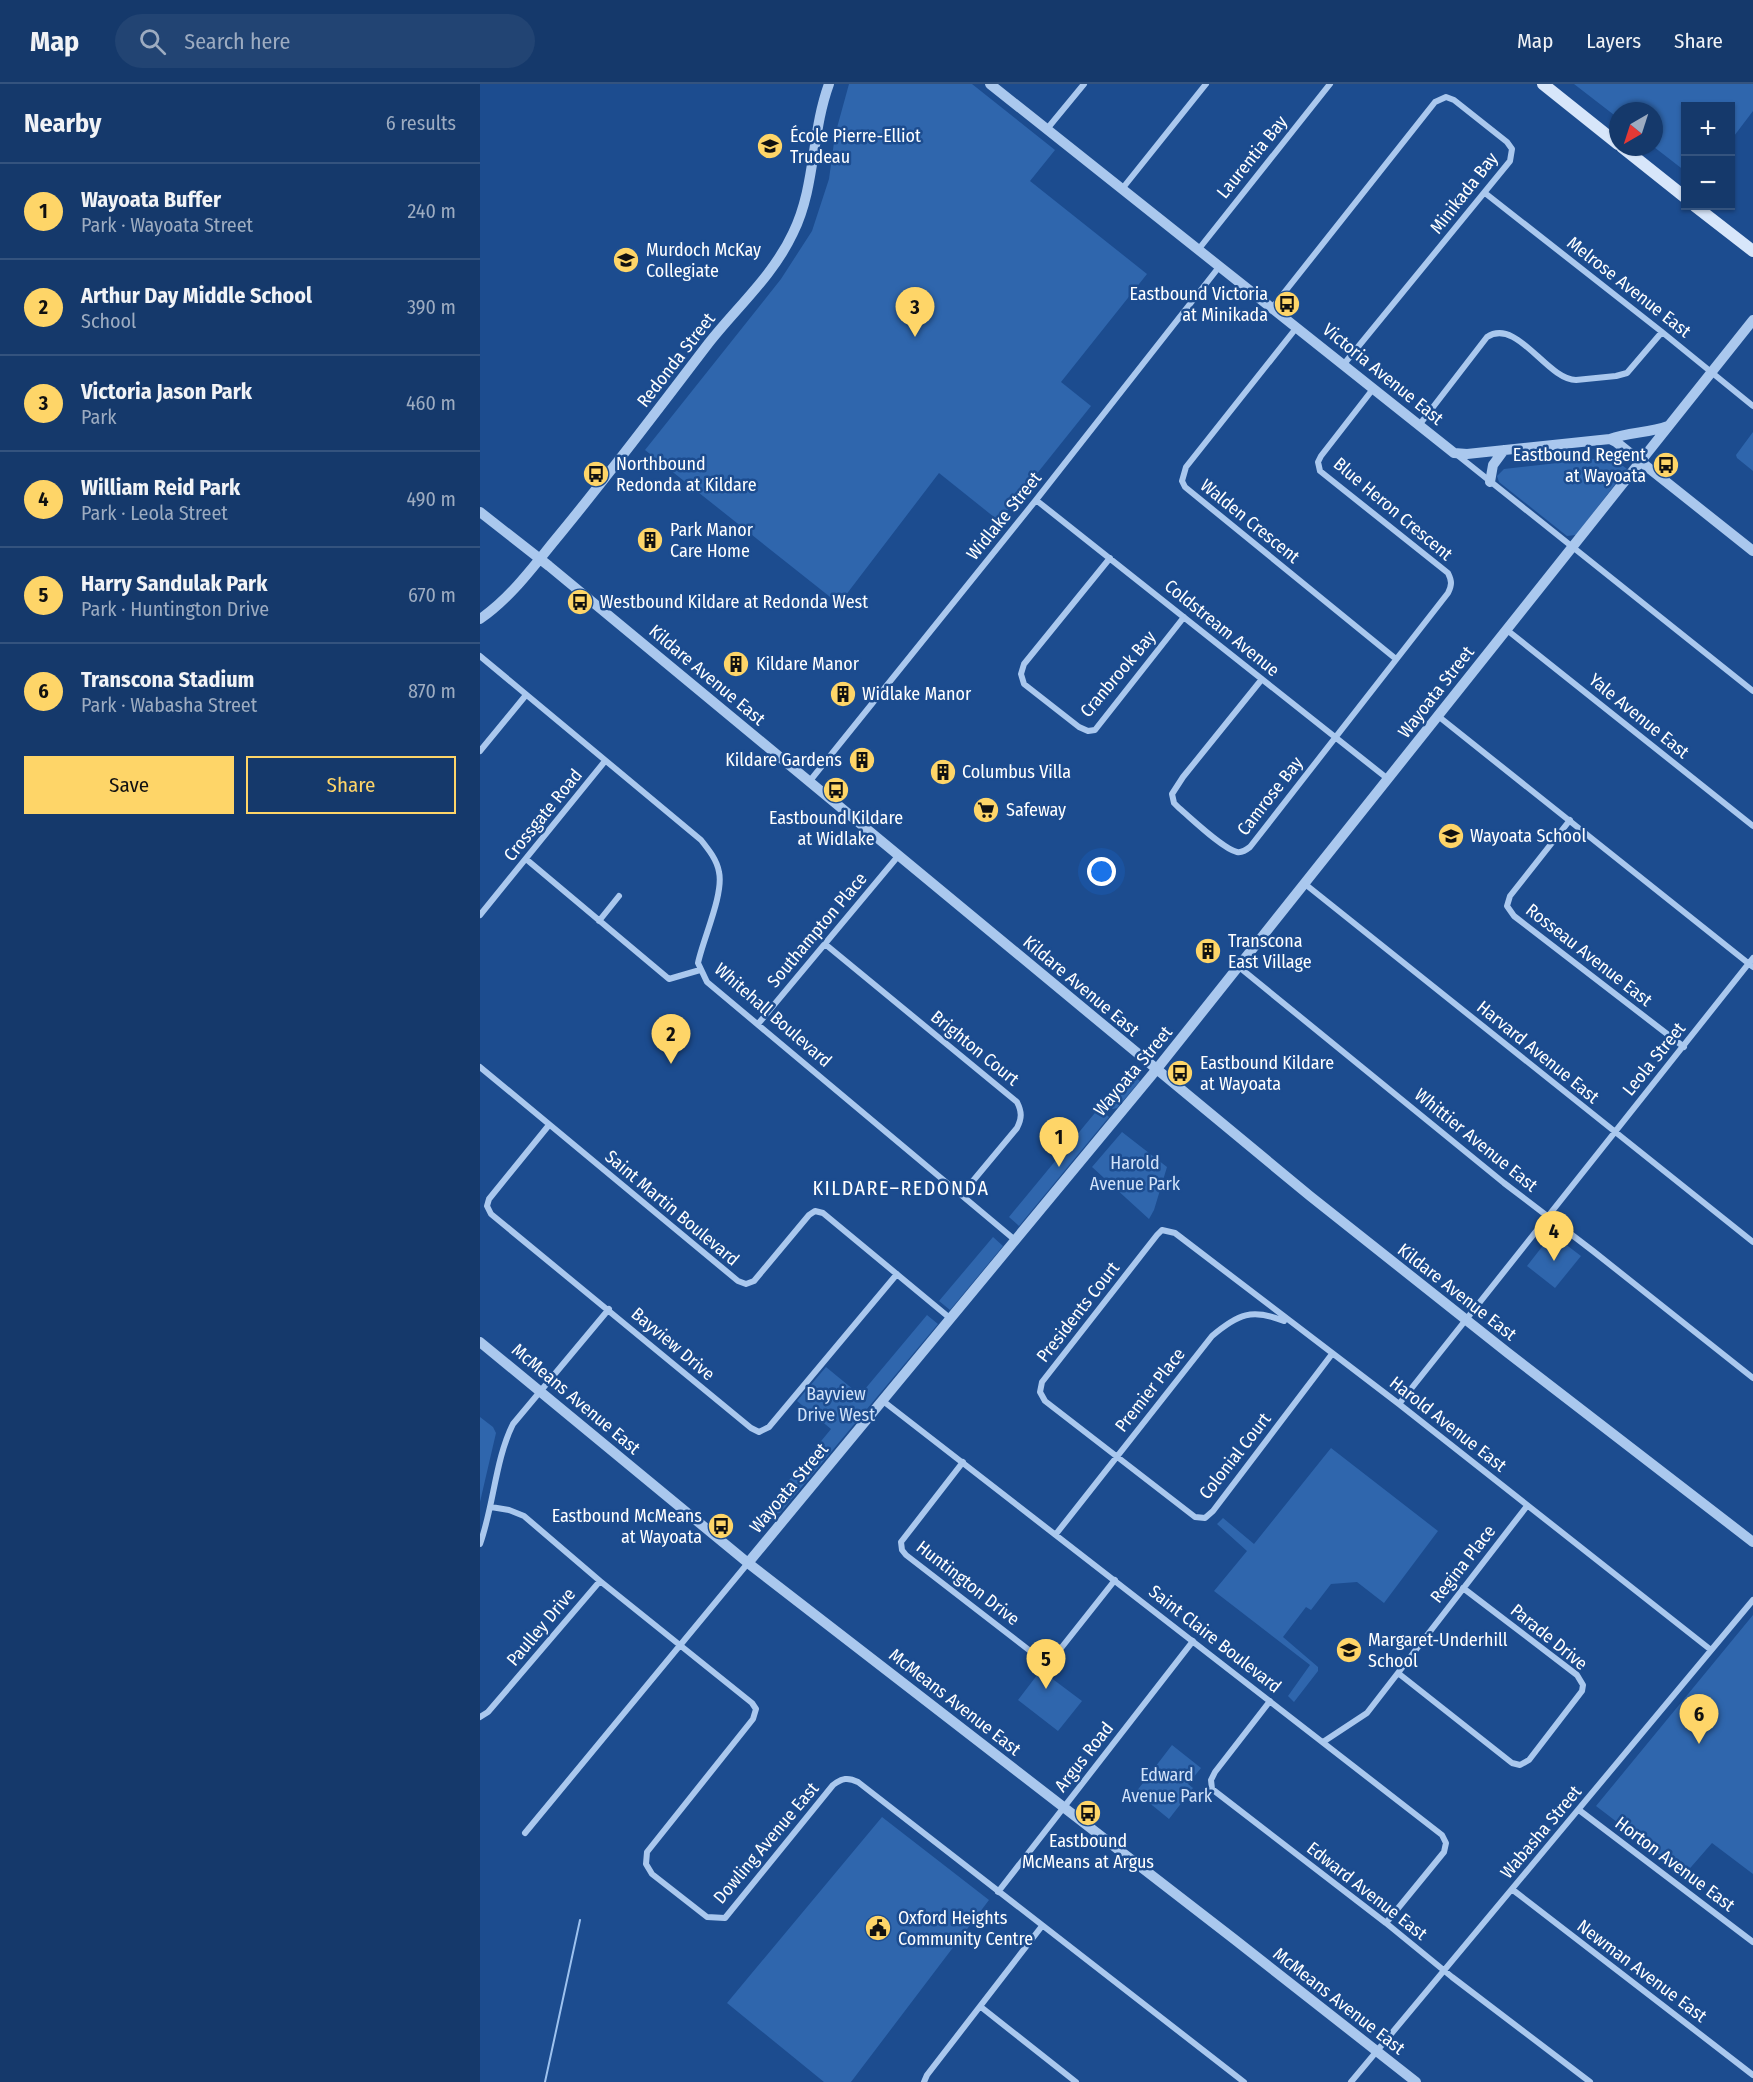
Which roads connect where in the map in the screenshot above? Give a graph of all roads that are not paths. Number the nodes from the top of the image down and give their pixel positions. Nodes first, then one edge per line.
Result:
1 (829, 84) edge
2 (990, 84) edge
3 (1084, 84) edge
4 (1206, 84) edge
5 (1329, 84) edge
6 (1543, 84) edge
7 (1047, 129) junction
8 (1609, 137) edge
9 (1633, 156) edge
10 (1122, 189) junction
11 (1485, 193) junction
12 (1681, 194) edge
13 (1700, 210) edge
14 (1198, 250) junction
15 (1753, 251) edge
16 (1219, 267) junction
17 (1272, 308) junction
18 (1753, 320) edge
19 (1297, 327) junction
20 (1662, 332) junction
21 (1344, 364) junction
22 (1712, 372) junction
23 (1373, 388) junction
24 (1753, 406) edge
25 (1420, 424) junction
26 (1670, 425) junction
27 (1610, 439) junction
28 (1503, 450) junction
29 (1454, 453) junction
30 (1641, 461) junction
31 (1490, 482) junction
32 (1036, 500) junction
33 (480, 512) edge
34 (1571, 548) junction
35 (1753, 551) edge
36 (1110, 558) junction
37 (539, 559) junction
38 (1184, 617) junction
39 (480, 619) edge
40 (1507, 630) junction
41 (480, 656) edge
42 (1396, 659) junction
43 (1262, 679) junction
44 (1753, 692) edge
45 (526, 695) junction
46 (1438, 716) junction
47 (1335, 737) junction
48 (480, 751) edge
49 (605, 761) junction
50 (1389, 779) junction
51 (809, 782) junction
52 (1570, 820) junction
53 (1753, 826) edge
54 (899, 855) junction
55 (526, 859) junction
56 (1305, 884) junction
57 (619, 896) dead end
58 (480, 915) edge
59 (599, 921) junction
60 (825, 944) junction
61 (1752, 963) edge
62 (1239, 968) junction
63 (700, 970) junction
64 (758, 1024) junction
65 (1684, 1047) junction
66 (480, 1067) edge
67 (1156, 1070) junction
68 (549, 1125) junction
69 (1614, 1133) junction
70 (962, 1194) junction
71 (1549, 1216) junction
72 (1162, 1230) joint
73 (1016, 1240) junction
74 (1753, 1242) edge
75 (897, 1274) junction
76 (609, 1309) junction
77 (951, 1319) junction
78 (1465, 1320) junction
79 (1292, 1324) junction
80 (480, 1342) edge
81 (1332, 1354) junction
82 (1753, 1378) edge
83 (541, 1392) junction
84 (883, 1401) junction
85 (1399, 1404) junction
86 (1117, 1456) junction
87 (963, 1462) junction
88 (1527, 1506) junction
89 (491, 1507) junction
90 (1056, 1534) junction
91 (1753, 1542) edge
92 (480, 1544) edge
93 (748, 1563) junction
94 (1115, 1580) junction
95 (600, 1581) junction
96 (1463, 1588) junction
97 (1753, 1600) edge
98 (1193, 1641) junction
99 (680, 1646) junction
100 (1711, 1650) junction
101 (1398, 1674) junction
102 (1270, 1701) junction
103 (480, 1717) edge
104 (1323, 1742) junction
105 (1064, 1807) junction
106 (1579, 1810) junction
107 (525, 1833) dead end
108 (1513, 1890) junction
109 (998, 1892) junction
110 (1386, 1923) junction
111 (1042, 1926) junction
112 (1753, 1942) edge
113 (1445, 1971) junction
114 (981, 2007) junction
115 (1378, 2051) junction
116 (1753, 2075) edge
117 (924, 2082) edge
118 (1076, 2082) edge
119 (1244, 2082) edge
120 (1351, 2082) edge
121 (1416, 2082) edge
122 (1590, 2082) edge

1 - 37 street, Redonda Street
2 - 7 street, Victoria Avenue East
3 - 7 street
4 - 10 street
5 - 14 street, Laurentia Bay
6 - 8 main road
7 - 10 street, Victoria Avenue East
9 - 12 main road
10 - 14 street, Victoria Avenue East
11 - 17 street, Minikada Bay
11 - 20 street, Melrose Avenue East
11 - 21 street, Minikada Bay
13 - 15 main road
14 - 16 street, Victoria Avenue East
16 - 17 street, Victoria Avenue East
16 - 32 street, Widlake Street
17 - 19 street, Victoria Avenue East
18 - 22 street, Wayoata Street
19 - 21 street, Victoria Avenue East
19 - 42 street, Walden Crescent
20 - 22 street, Melrose Avenue East
20 - 25 street
21 - 23 street, Victoria Avenue East
22 - 24 street, Melrose Avenue East
22 - 26 street, Wayoata Street
23 - 25 street, Victoria Avenue East
23 - 42 street, Blue Heron Crescent
25 - 29 street, Victoria Avenue East
26 - 27 street
26 - 30 street, Wayoata Street
27 - 28 street
27 - 30 street
28 - 29 street
28 - 31 street
29 - 31 street, Victoria Avenue East
30 - 34 street, Wayoata Street
30 - 35 street
31 - 34 street, Victoria Avenue East
32 - 36 street, Coldstream Avenue
32 - 51 street, Widlake Street
33 - 37 street, Kildare Avenue East
34 - 40 street, Wayoata Street
34 - 44 street, Victoria Avenue East
36 - 38 street, Coldstream Avenue
36 - 38 street, Cranbrook Bay
37 - 39 street, Redonda Street
37 - 51 street, Kildare Avenue East
38 - 43 street, Coldstream Avenue
40 - 46 street, Wayoata Street
40 - 53 street, Yale Avenue East
41 - 45 street, Whitehall Boulevard
42 - 47 street, Blue Heron Crescent
43 - 47 street, Coldstream Avenue
43 - 47 street, Camrose Bay
45 - 48 street
45 - 49 street, Whitehall Boulevard
46 - 50 street, Wayoata Street
46 - 52 street
47 - 50 street, Coldstream Avenue
49 - 55 street, Crossgate Road
49 - 63 street, Whitehall Boulevard
50 - 56 street, Wayoata Street
51 - 54 street, Kildare Avenue East
52 - 61 street
52 - 65 street, Rosseau Avenue East
54 - 60 street, Southampton Place
54 - 67 street, Kildare Avenue East
55 - 58 street, Crossgate Road
55 - 59 street
56 - 62 street, Wayoata Street
56 - 69 street, Harvard Avenue East
57 - 59 street
59 - 63 street
60 - 64 street, Southampton Place
60 - 70 street, Brighton Court
61 - 65 street, Leola Street
62 - 67 street, Wayoata Street
62 - 71 street, Whittier Avenue East
63 - 64 street, Whitehall Boulevard
64 - 70 street, Whitehall Boulevard
65 - 69 street, Leola Street
66 - 68 street, Saint Martin Boulevard
67 - 73 street, Wayoata Street
67 - 78 street, Kildare Avenue East
68 - 75 street, Saint Martin Boulevard
68 - 76 street, Bayview Drive
69 - 71 street, Leola Street
69 - 74 street, Harvard Avenue East
70 - 73 street, Whitehall Boulevard
71 - 78 street, Leola Street
71 - 82 street, Whittier Avenue East
72 - 79 street, Harold Avenue East
72 - 86 street, Presidents Court
73 - 77 street, Wayoata Street
75 - 76 street, Bayview Drive
75 - 77 street, Saint Martin Boulevard
76 - 83 street
77 - 84 street, Wayoata Street
78 - 85 street, Leola Street
78 - 91 street, Kildare Avenue East
79 - 81 street, Harold Avenue East
79 - 86 street, Premier Place
80 - 83 street, McMeans Avenue East
81 - 85 street, Harold Avenue East
81 - 86 street, Colonial Court
83 - 89 street
83 - 93 street, McMeans Avenue East
84 - 87 street, Saint Claire Boulevard
84 - 93 street, Wayoata Street
85 - 88 street, Harold Avenue East
86 - 90 street, Premier Place
87 - 90 street, Saint Claire Boulevard
87 - 94 street, Huntington Drive
88 - 96 street, Regina Place
88 - 100 street, Harold Avenue East
89 - 92 street
89 - 95 street, Dowling Avenue East
90 - 94 street, Saint Claire Boulevard
93 - 99 street, Wayoata Street
93 - 105 street, McMeans Avenue East
94 - 98 street, Saint Claire Boulevard
95 - 99 street, Dowling Avenue East
95 - 103 street, Paulley Drive
96 - 101 street, Regina Place
96 - 101 street, Parade Drive
97 - 100 street, Wabasha Street
98 - 102 street, Saint Claire Boulevard
98 - 105 street, Argus Road
99 - 107 street, Wayoata Street
99 - 109 street, Dowling Avenue East
100 - 106 street, Wabasha Street
101 - 104 street, Regina Place
102 - 104 street, Saint Claire Boulevard
102 - 110 street, Edward Avenue East
104 - 110 street, Saint Claire Boulevard
105 - 109 street, Argus Road
105 - 115 street, McMeans Avenue East
106 - 108 street, Wabasha Street
106 - 112 street, Horton Avenue East
108 - 113 street, Wabasha Street
108 - 116 street, Newman Avenue East
109 - 111 street, Dowling Avenue East
110 - 113 street, Edward Avenue East
111 - 114 street
111 - 119 street, Dowling Avenue East
113 - 115 street, Wabasha Street
113 - 122 street, Edward Avenue East
114 - 117 street
114 - 118 street
115 - 120 street, Wabasha Street
115 - 121 street, McMeans Avenue East

